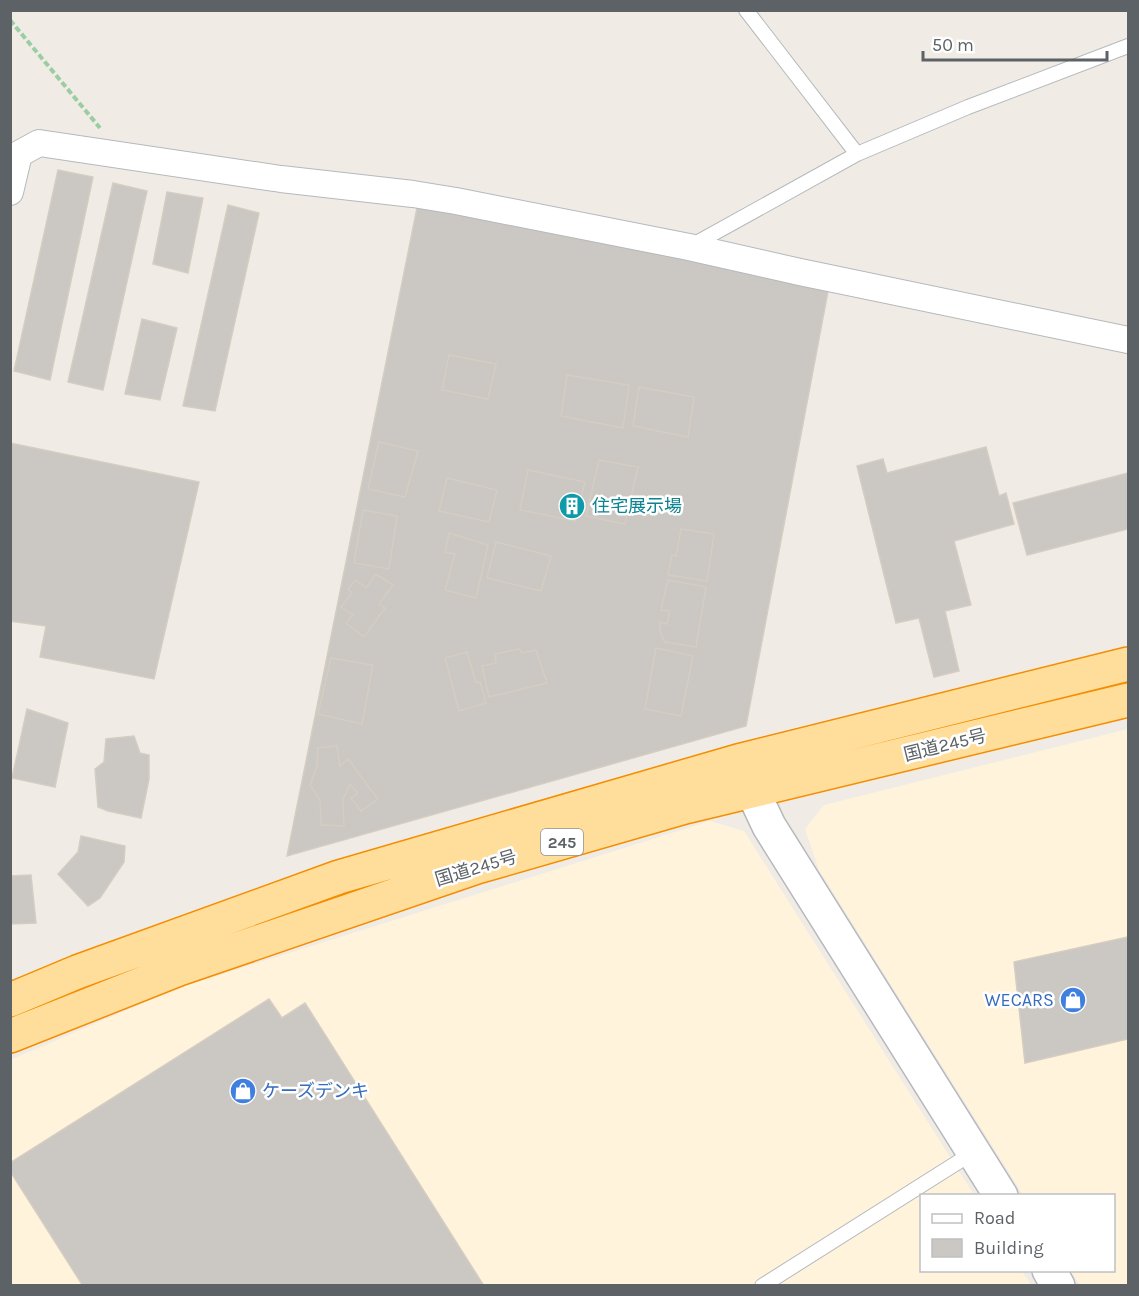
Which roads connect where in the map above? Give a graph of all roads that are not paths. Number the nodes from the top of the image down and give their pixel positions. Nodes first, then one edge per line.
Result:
1 (746, 10) edge
2 (1128, 46) edge
3 (857, 154) junction
4 (10, 192) edge
5 (689, 247) junction
6 (1128, 340) edge
7 (1128, 663) edge
8 (1128, 700) edge
9 (752, 790) junction
10 (10, 1000) edge
11 (10, 1035) edge
12 (974, 1152) junction
13 (1000, 1194) edge
14 (1050, 1272) edge
15 (762, 1286) edge
16 (1058, 1286) edge

1 - 3 lane
2 - 3 lane
3 - 5 lane
4 - 5 street
5 - 6 street
7 - 10 highway, 国道245号 / 245
8 - 9 highway, 国道245号 / 245
9 - 11 highway, 国道245号 / 245
9 - 12 street
12 - 13 street
12 - 15 lane
14 - 16 street

